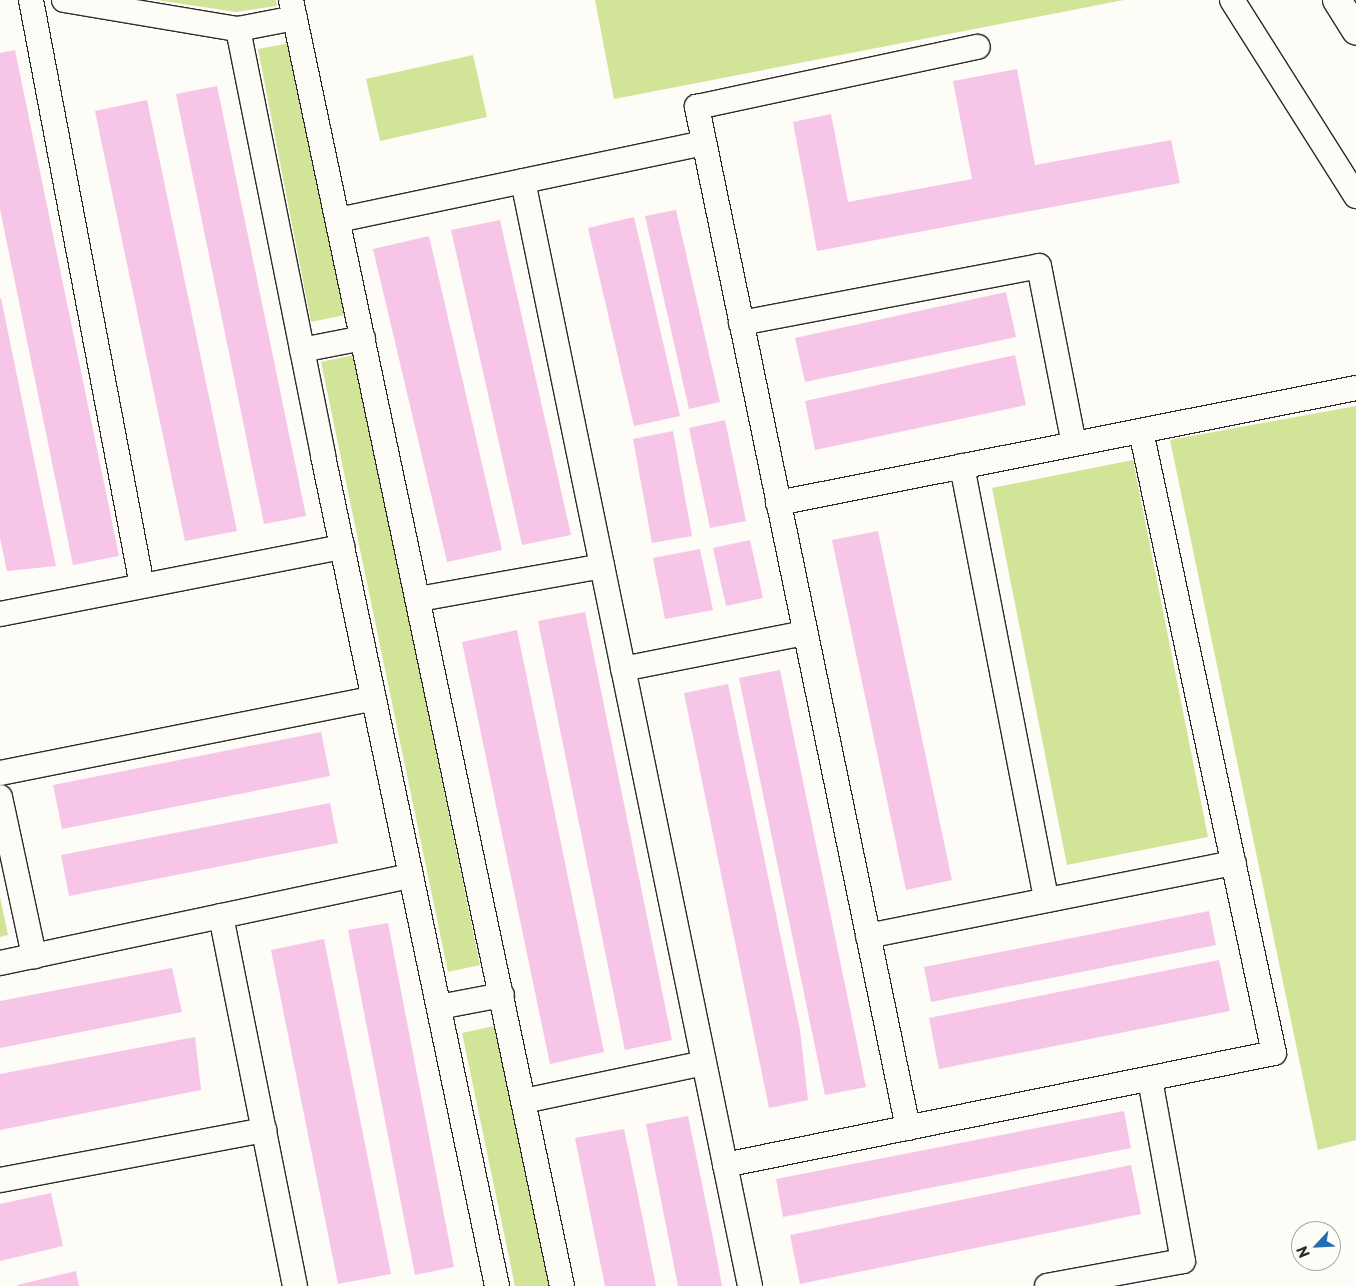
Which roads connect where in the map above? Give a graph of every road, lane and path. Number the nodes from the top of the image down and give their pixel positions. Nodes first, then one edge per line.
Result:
1 (31, 0) edge
2 (64, 0) edge
3 (1232, 0) edge
4 (1336, 0) edge
5 (293, 9) edge
6 (238, 29) junction
7 (1356, 31) edge
8 (978, 47) dead end
9 (704, 143) junction
10 (523, 181) junction
11 (1356, 196) edge
12 (338, 220) junction
13 (741, 323) junction
14 (363, 338) junction
15 (302, 350) junction
16 (1356, 388) edge
17 (1141, 430) junction
18 (1074, 444) junction
19 (962, 466) junction
20 (778, 503) junction
21 (342, 547) junction
22 (602, 566) junction
23 (142, 586) junction
24 (419, 599) junction
25 (0, 614) edge
26 (805, 632) junction
27 (623, 669) junction
28 (374, 698) junction
29 (0, 773) edge
30 (0, 797) edge
31 (1234, 863) junction
32 (411, 876) junction
33 (1046, 900) junction
34 (221, 916) junction
35 (868, 936) junction
36 (34, 956) junction
37 (0, 963) edge
38 (502, 995) junction
39 (439, 1007) junction
40 (704, 1063) junction
41 (1150, 1079) junction
42 (524, 1101) junction
43 (908, 1128) junction
44 (264, 1130) junction
45 (725, 1165) junction
46 (0, 1180) edge
47 (295, 1286) edge
48 (497, 1286) edge
49 (562, 1286) edge
50 (750, 1286) edge
51 (1047, 1286) edge

1 - 23 street
2 - 6 street
3 - 11 street
4 - 7 street
5 - 6 street
5 - 12 street
6 - 15 street
8 - 9 street
9 - 10 street
9 - 13 street
10 - 12 street
10 - 22 street
12 - 14 street
13 - 18 street
13 - 20 street
14 - 15 street
14 - 24 street
15 - 21 street
16 - 17 street
17 - 18 street
17 - 31 street
18 - 19 street
19 - 20 street
19 - 33 street
20 - 26 street
21 - 23 street
21 - 28 street
22 - 24 street
22 - 27 street
23 - 25 street
24 - 38 street
26 - 27 street
26 - 35 street
27 - 40 street
28 - 29 street
28 - 32 street
30 - 36 street
31 - 33 street
31 - 41 street
32 - 34 street
32 - 39 street
33 - 35 street
34 - 36 street
34 - 44 street
35 - 43 street
36 - 37 street
38 - 39 street
38 - 42 street
39 - 48 street
40 - 42 street
40 - 45 street
41 - 43 street
41 - 51 street
42 - 49 street
43 - 45 street
44 - 46 street
44 - 47 street
45 - 50 street

